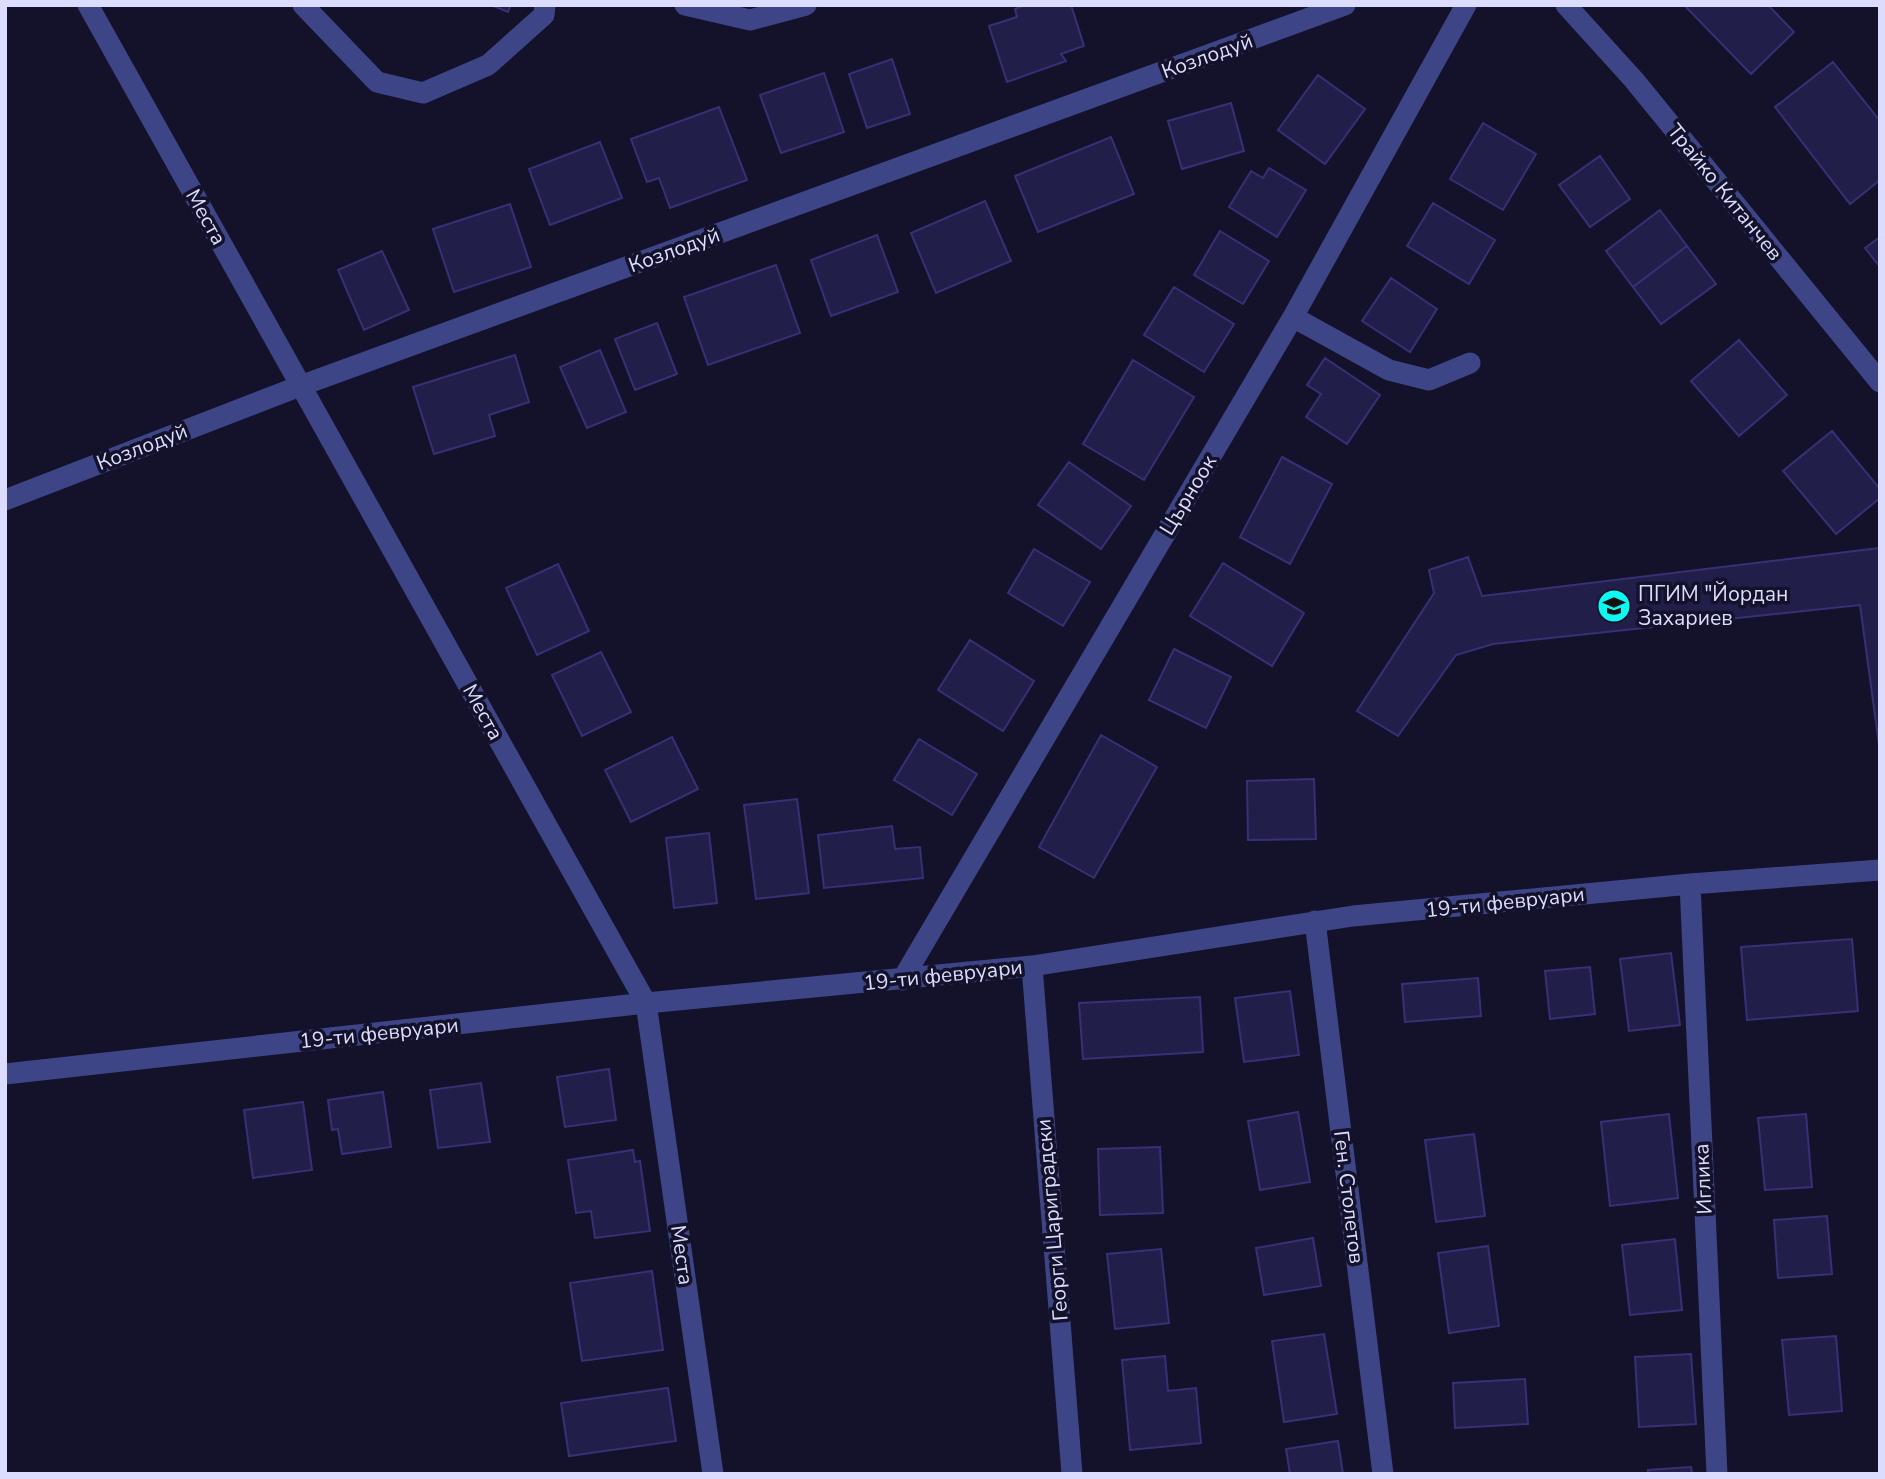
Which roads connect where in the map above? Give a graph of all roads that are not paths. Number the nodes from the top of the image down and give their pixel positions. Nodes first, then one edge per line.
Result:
1 (88, 5) edge
2 (303, 5) edge
3 (545, 5) edge
4 (685, 5) edge
5 (806, 5) edge
6 (1345, 5) edge
7 (1466, 5) edge
8 (1566, 5) edge
9 (1293, 317) junction
10 (1471, 363) dead end
11 (1880, 382) edge
12 (300, 386) junction
13 (5, 500) edge
14 (1880, 870) edge
15 (1690, 884) junction
16 (1315, 921) junction
17 (1032, 966) junction
18 (902, 980) junction
19 (646, 1003) junction
20 (5, 1074) edge
21 (713, 1474) edge
22 (1072, 1474) edge
23 (1383, 1474) edge
24 (1717, 1474) edge

1 - 12 street, Места
2 - 3 street
4 - 5 street
6 - 12 street, Козлодуй
7 - 9 street, Църноок
8 - 11 street, Трайко Китанчев
9 - 10 street
9 - 18 street, Църноок
12 - 13 street, Козлодуй
12 - 19 street, Места
14 - 15 street, 19-ти февруари
15 - 16 street, 19-ти февруари
15 - 24 street, Иглика
16 - 17 street, 19-ти февруари
16 - 23 street, Ген. Столетов
17 - 18 street, 19-ти февруари
17 - 22 street, Георги Цариградски
18 - 19 street, 19-ти февруари
19 - 20 street, 19-ти февруари
19 - 21 street, Места

